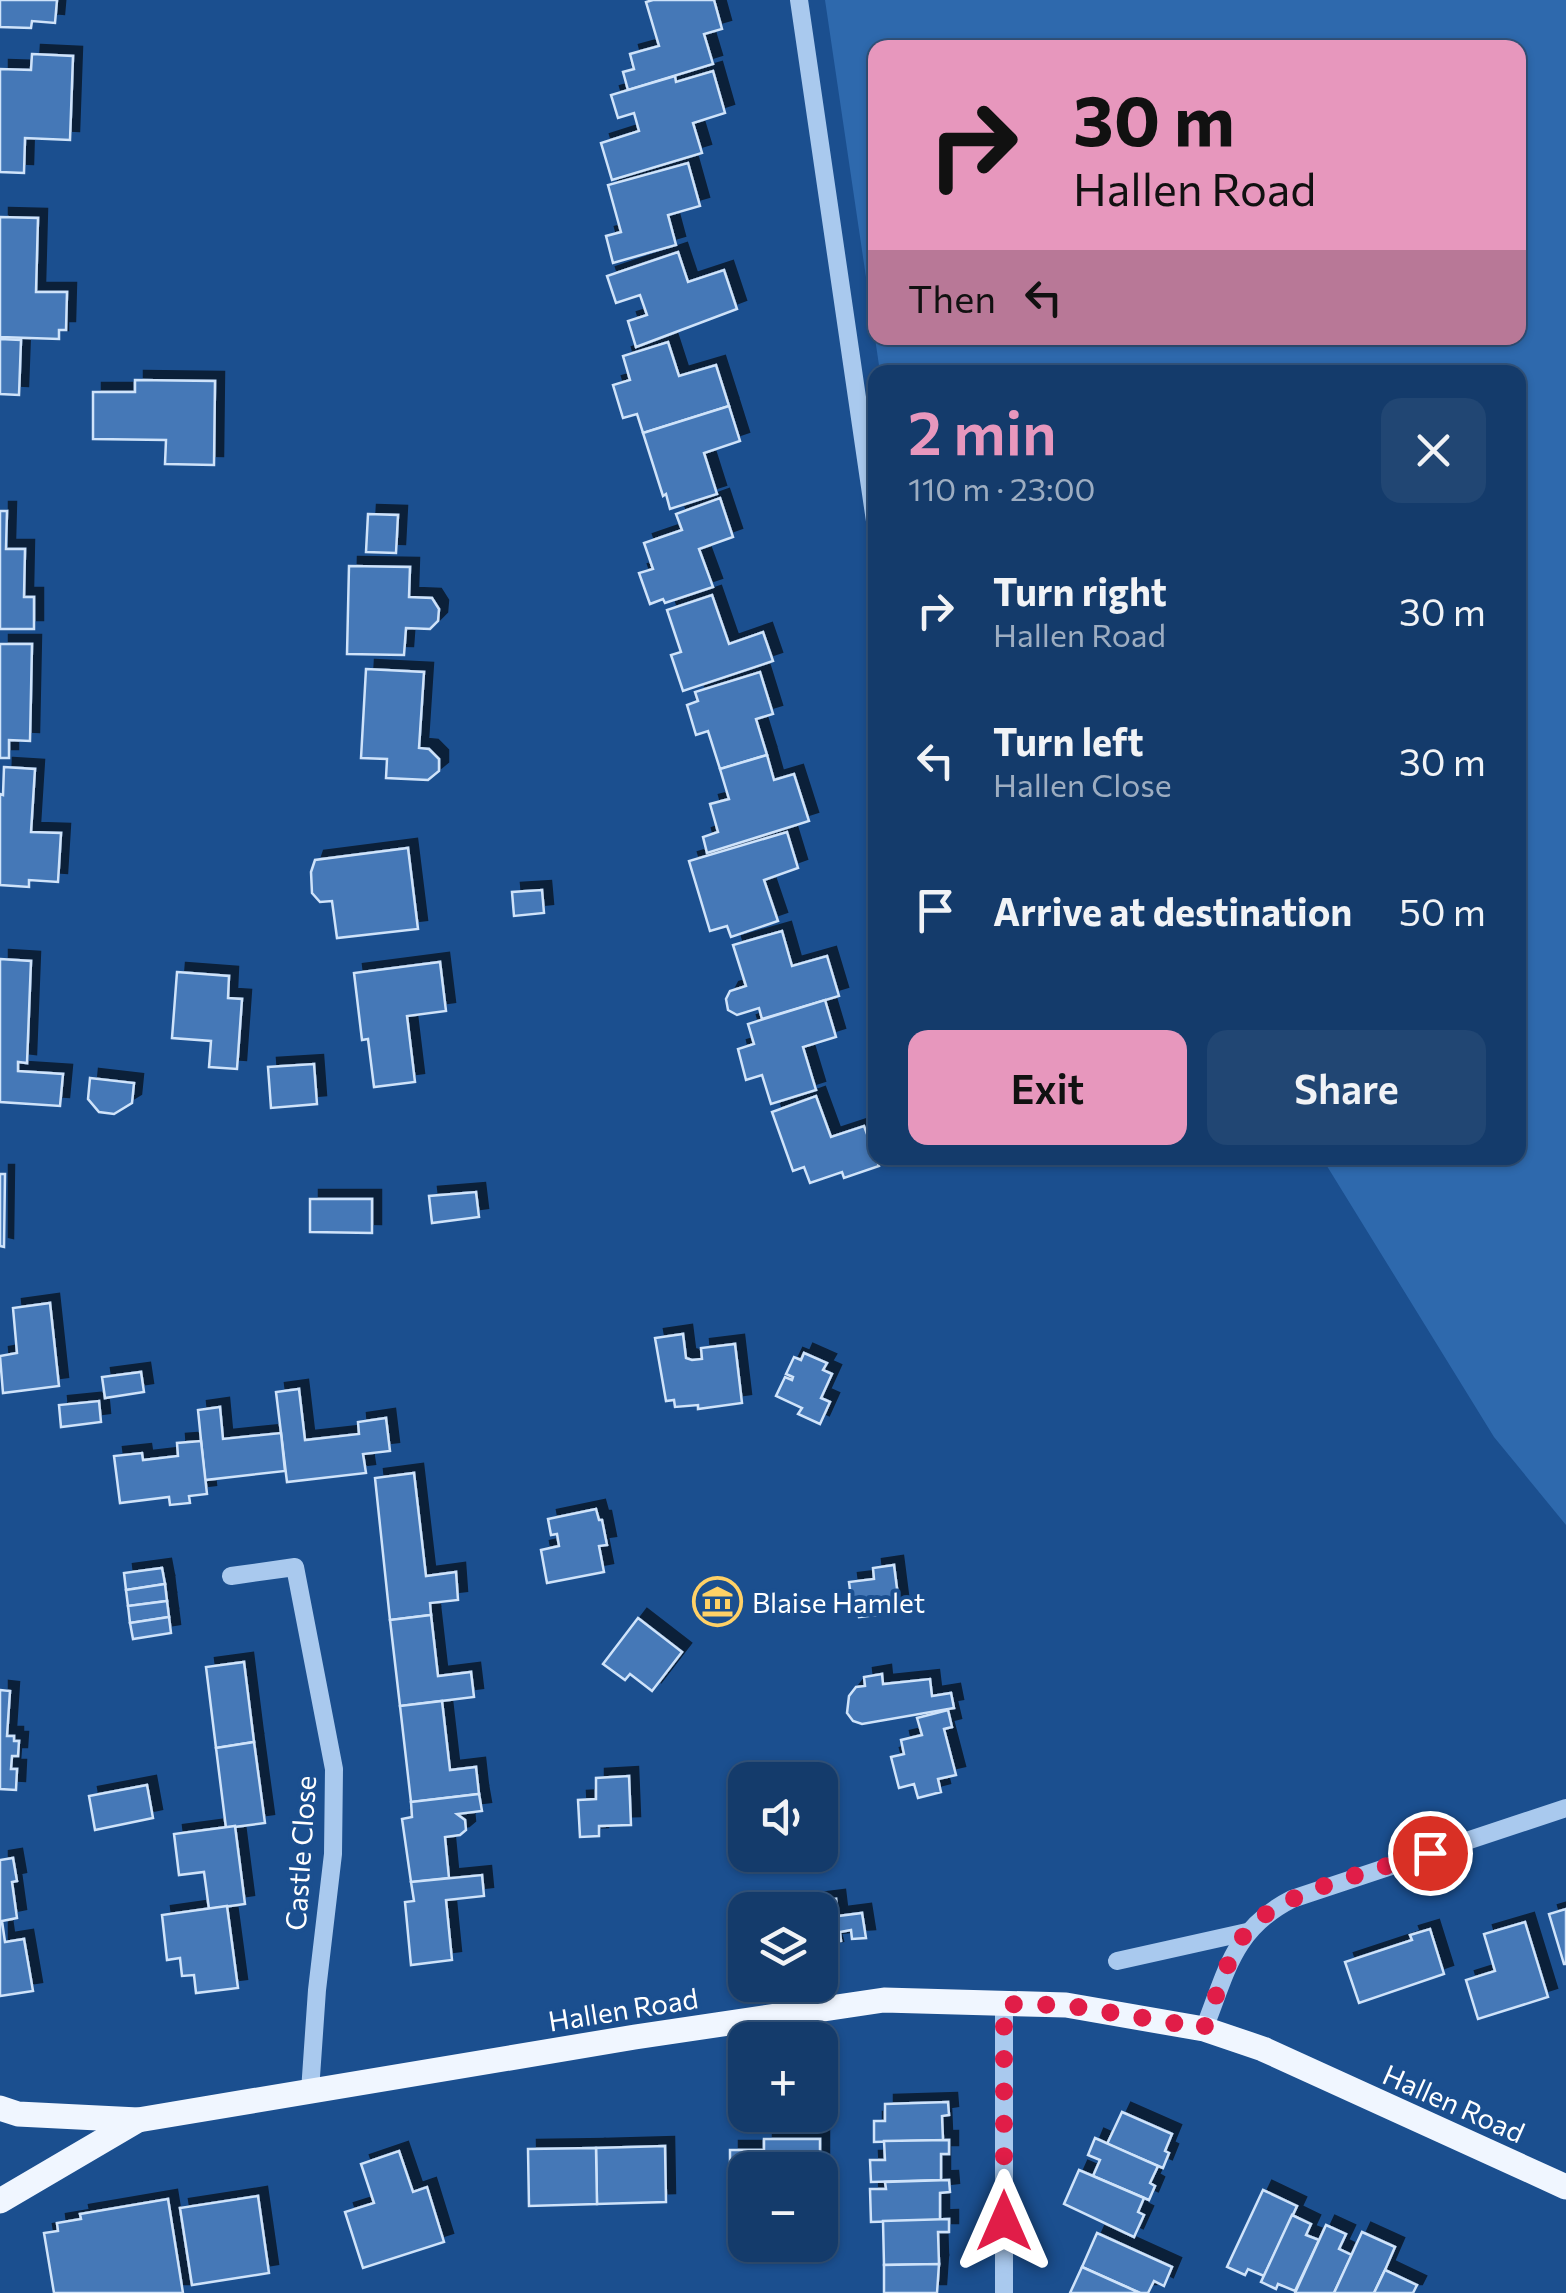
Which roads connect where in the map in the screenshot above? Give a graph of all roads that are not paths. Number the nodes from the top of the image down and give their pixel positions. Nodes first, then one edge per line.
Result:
1 (799, 0) edge
2 (868, 472) edge
3 (231, 1576) dead end
4 (1566, 1808) edge
5 (1247, 1932) junction
6 (1117, 1960) dead end
7 (1004, 2004) junction
8 (1204, 2028) junction
9 (310, 2092) junction
10 (0, 2108) edge
11 (138, 2120) junction
12 (1566, 2187) edge
13 (0, 2201) edge
14 (1004, 2293) edge

1 - 2 street
3 - 9 street, Castle Close
4 - 5 street
5 - 6 street
5 - 8 street
7 - 8 main road, Hallen Road
7 - 9 main road, Hallen Road
7 - 14 street
8 - 12 main road, Hallen Road
9 - 11 main road, Hallen Road
10 - 11 main road, Hallen Road
11 - 13 main road, Hallen Road

